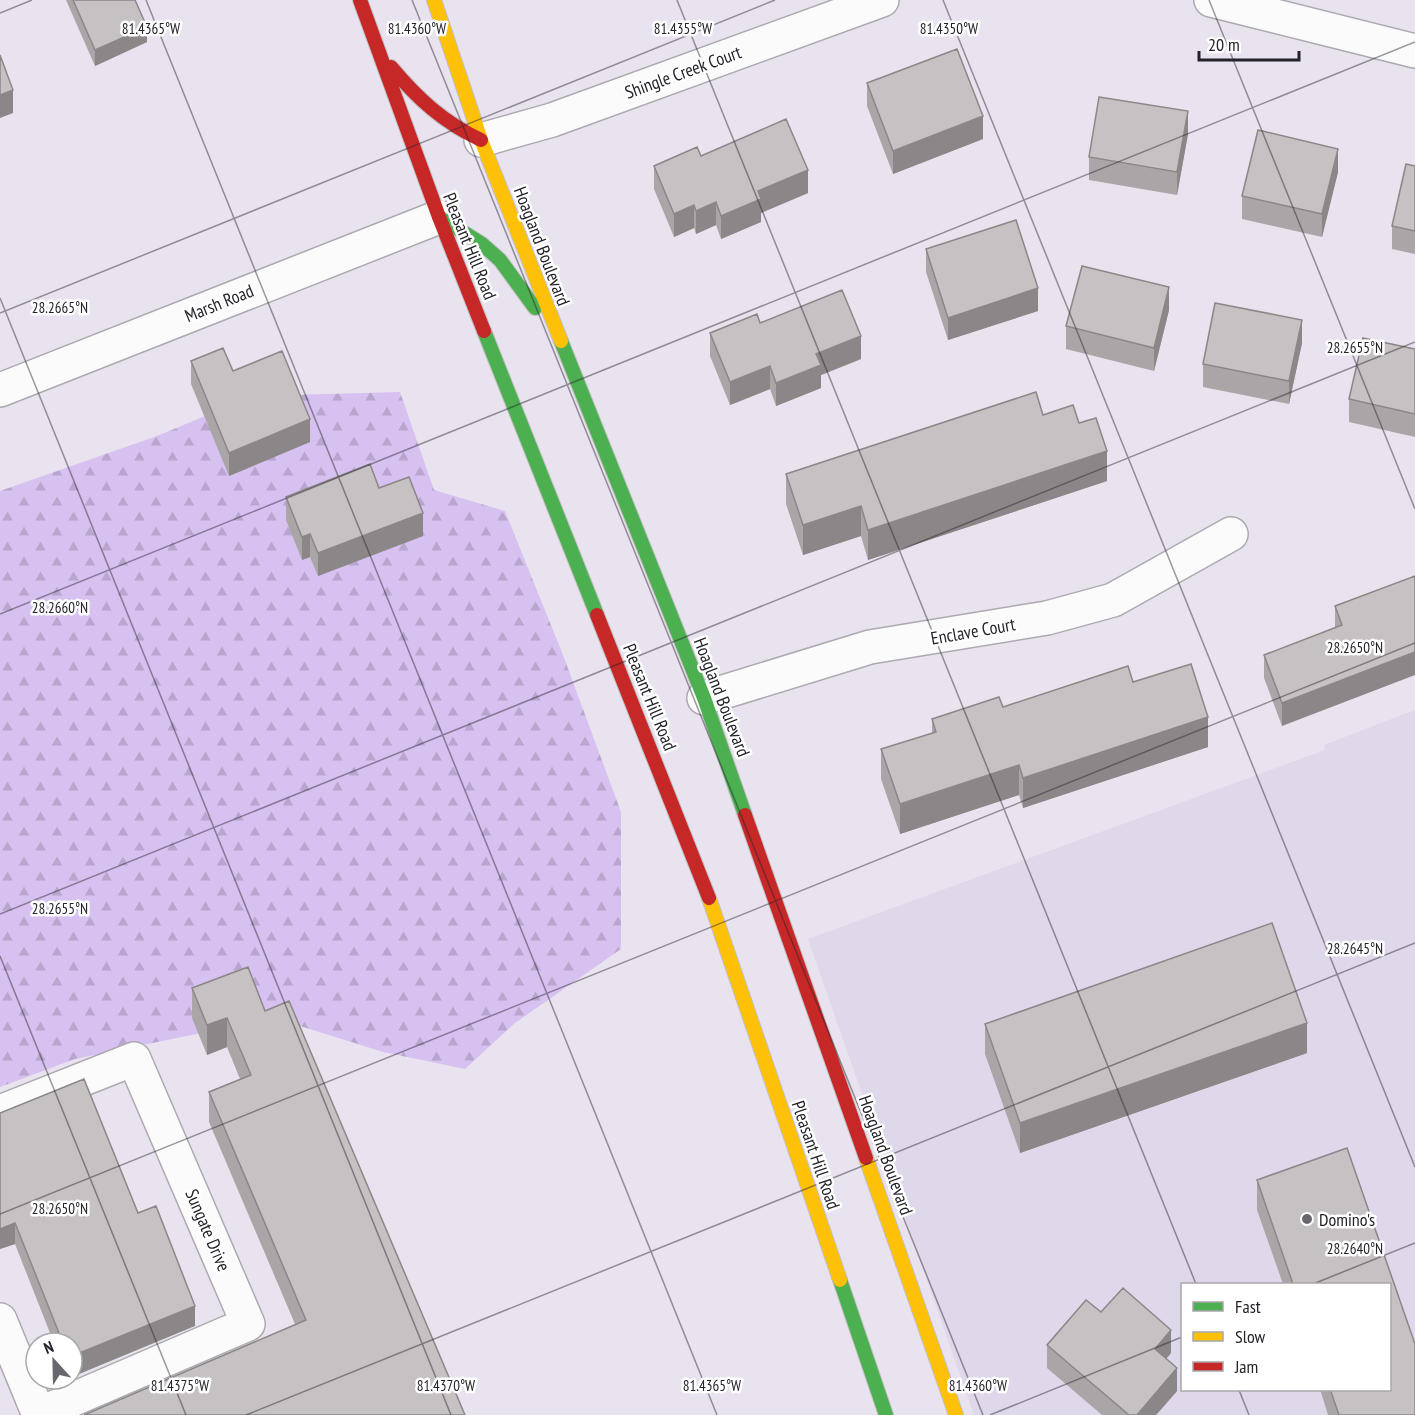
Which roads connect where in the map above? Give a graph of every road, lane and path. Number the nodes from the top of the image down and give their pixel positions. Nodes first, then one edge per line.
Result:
1 (360, 0) edge
2 (434, 0) edge
3 (882, 0) edge
4 (1211, 0) edge
5 (1415, 51) edge
6 (379, 52) junction
7 (481, 140) junction
8 (439, 217) junction
9 (564, 349) junction
10 (0, 390) edge
11 (1231, 534) dead end
12 (704, 698) junction
13 (0, 1112) edge
14 (0, 1320) edge
15 (39, 1414) edge
16 (886, 1415) edge
17 (956, 1415) edge

1 - 6 main road, Pleasant Hill Road
2 - 7 main road, Hoagland Boulevard
3 - 7 street, Shingle Creek Court
4 - 5 street
6 - 7 main road
6 - 8 main road, Pleasant Hill Road
7 - 9 main road, Hoagland Boulevard
8 - 9 main road
8 - 10 street, Marsh Road
8 - 16 main road, Pleasant Hill Road
9 - 12 main road, Hoagland Boulevard
11 - 12 street, Enclave Court
12 - 17 main road, Hoagland Boulevard
13 - 15 street, Sungate Drive
14 - 15 street, Sungate Drive

